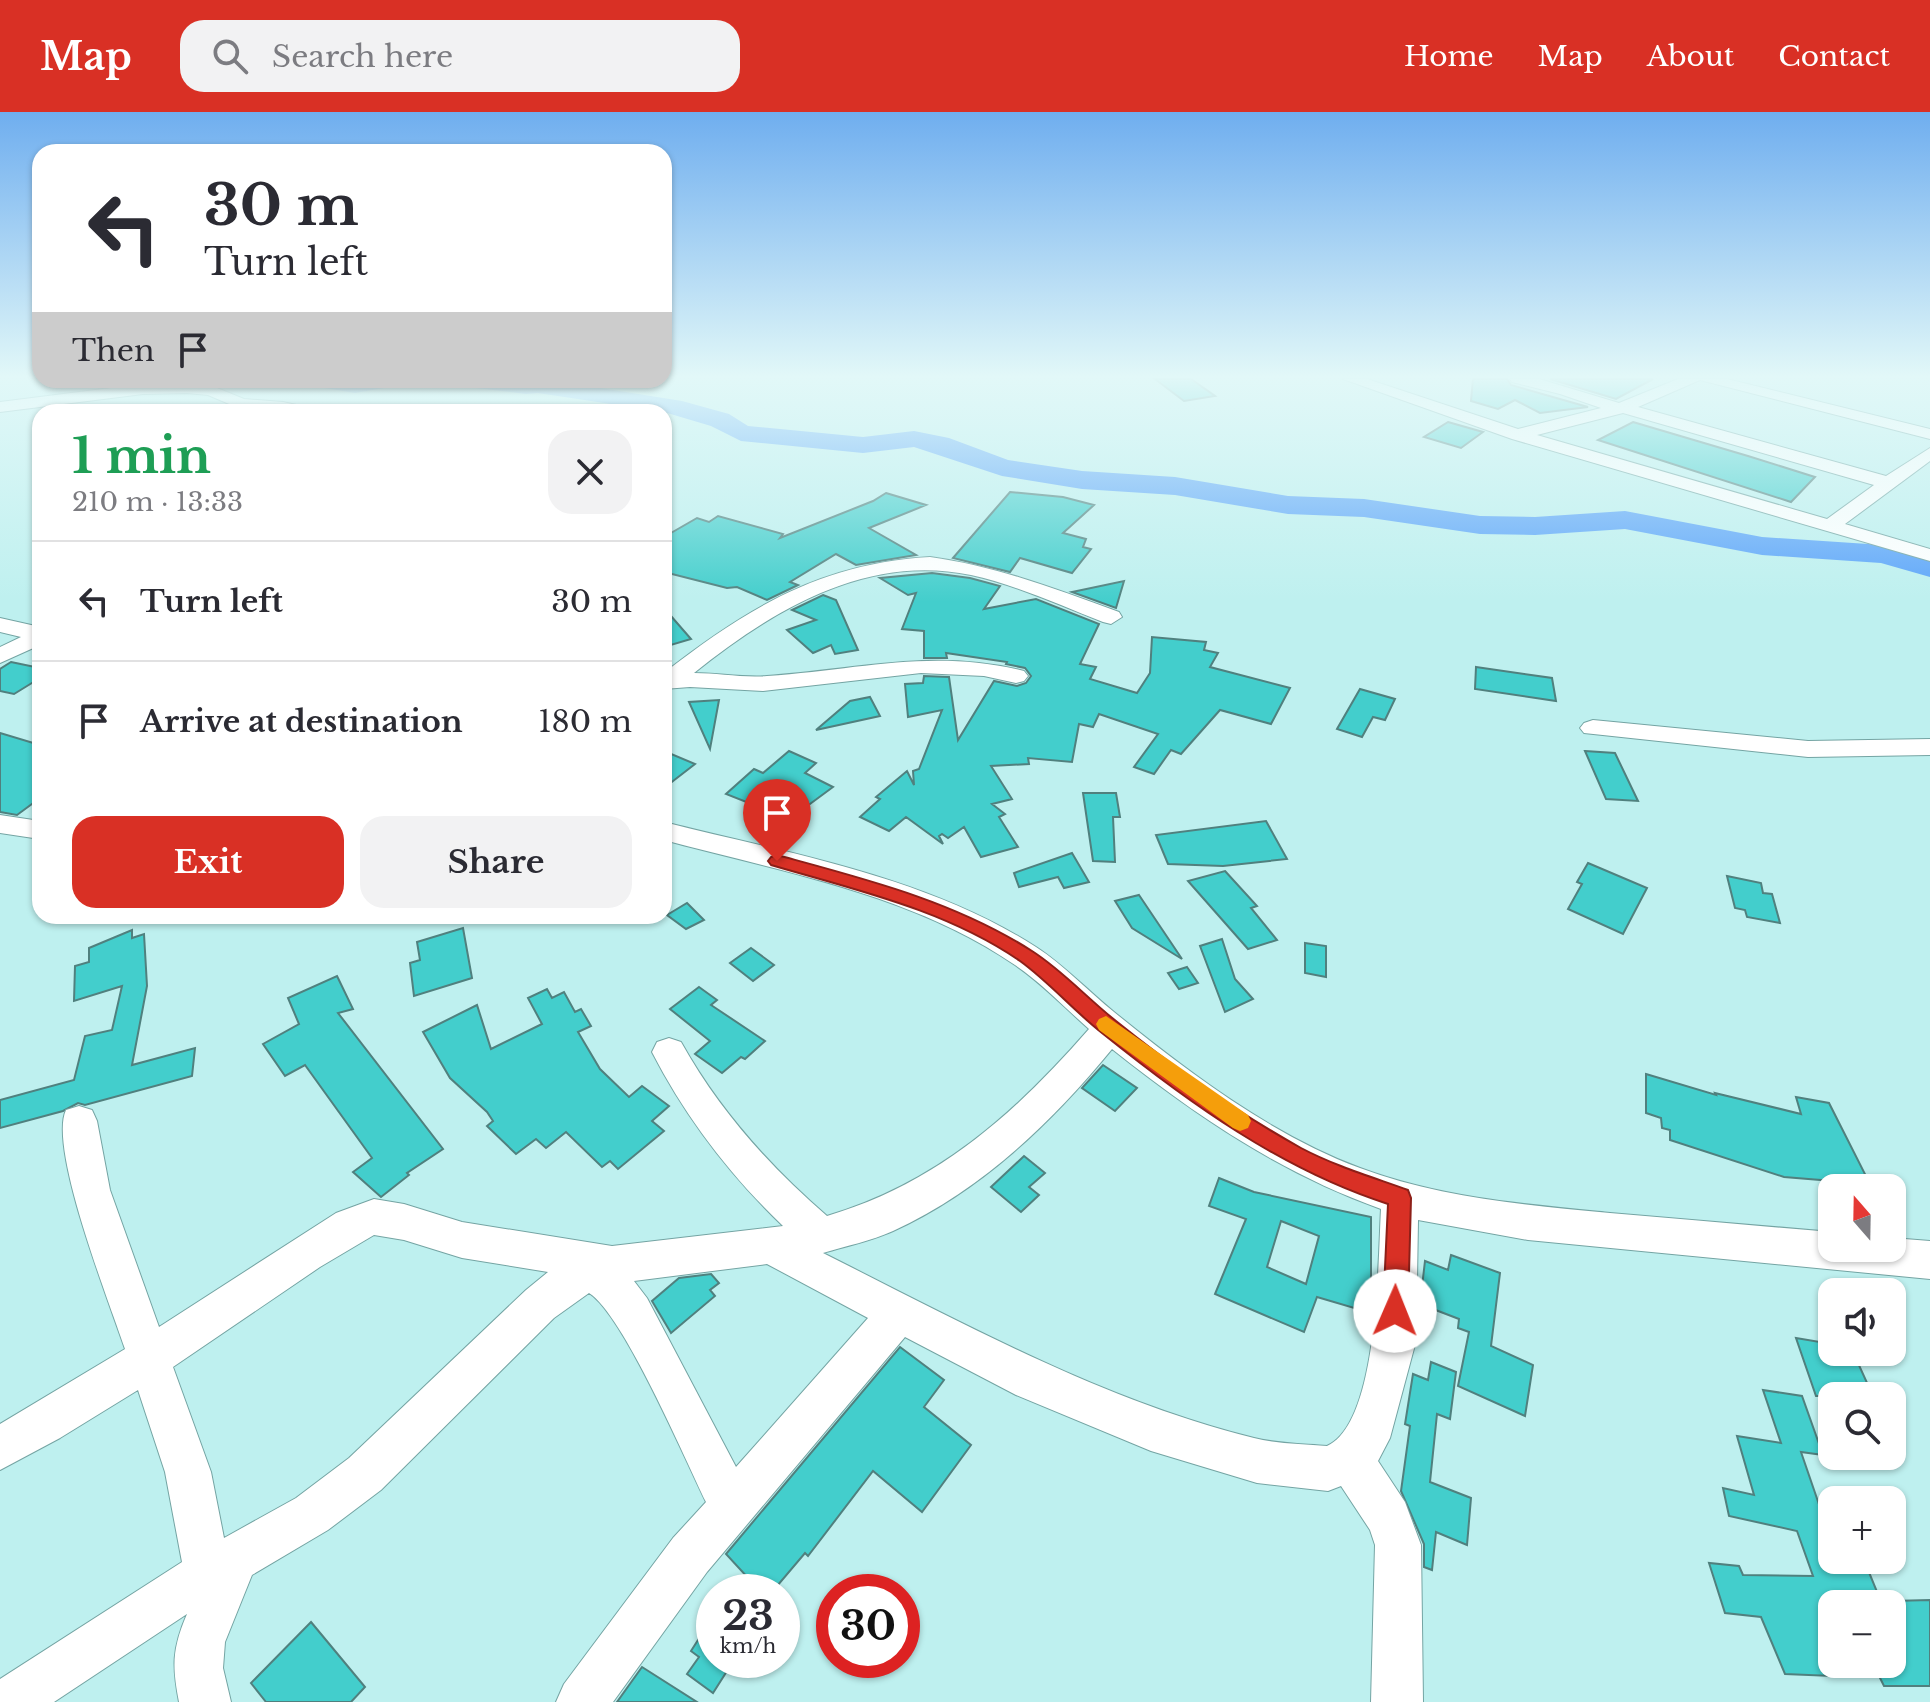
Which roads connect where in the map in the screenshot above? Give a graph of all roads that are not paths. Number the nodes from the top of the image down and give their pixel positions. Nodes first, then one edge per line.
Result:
1 (1580, 453) edge
2 (1781, 453) edge
3 (1930, 453) edge
4 (1889, 483) junction
5 (1830, 526) junction
6 (1930, 555) edge
7 (1111, 617) dead end
8 (0, 625) edge
9 (32, 633) edge
10 (32, 639) edge
11 (0, 656) edge
12 (1016, 676) dead end
13 (672, 677) edge
14 (672, 681) edge
15 (1593, 728) dead end
16 (1930, 747) edge
17 (0, 824) edge
18 (32, 829) edge
19 (672, 833) edge
20 (1110, 1028) junction
21 (669, 1052) dead end
22 (79, 1121) dead end
23 (1400, 1198) junction
24 (821, 1236) junction
25 (770, 1246) junction
26 (1930, 1260) edge
27 (601, 1268) junction
28 (900, 1312) junction
29 (148, 1356) junction
30 (0, 1448) edge
31 (1350, 1459) junction
32 (732, 1506) junction
33 (221, 1566) junction
34 (11, 1702) edge
35 (205, 1702) edge
36 (582, 1702) edge
37 (1397, 1702) edge

1 - 5 street
2 - 4 street
3 - 4 street
4 - 5 street
5 - 6 street
7 - 13 street
8 - 9 street
10 - 11 street
12 - 14 street
15 - 16 street
17 - 18 street
19 - 20 street
20 - 23 street
20 - 24 street
21 - 24 street
22 - 29 street
23 - 26 street
23 - 31 street
24 - 25 street
25 - 27 street
25 - 28 street
27 - 29 street
27 - 32 street
27 - 33 street
28 - 31 street
28 - 32 street
29 - 30 street
29 - 33 street
31 - 37 street
32 - 36 street
33 - 34 street
33 - 35 street

